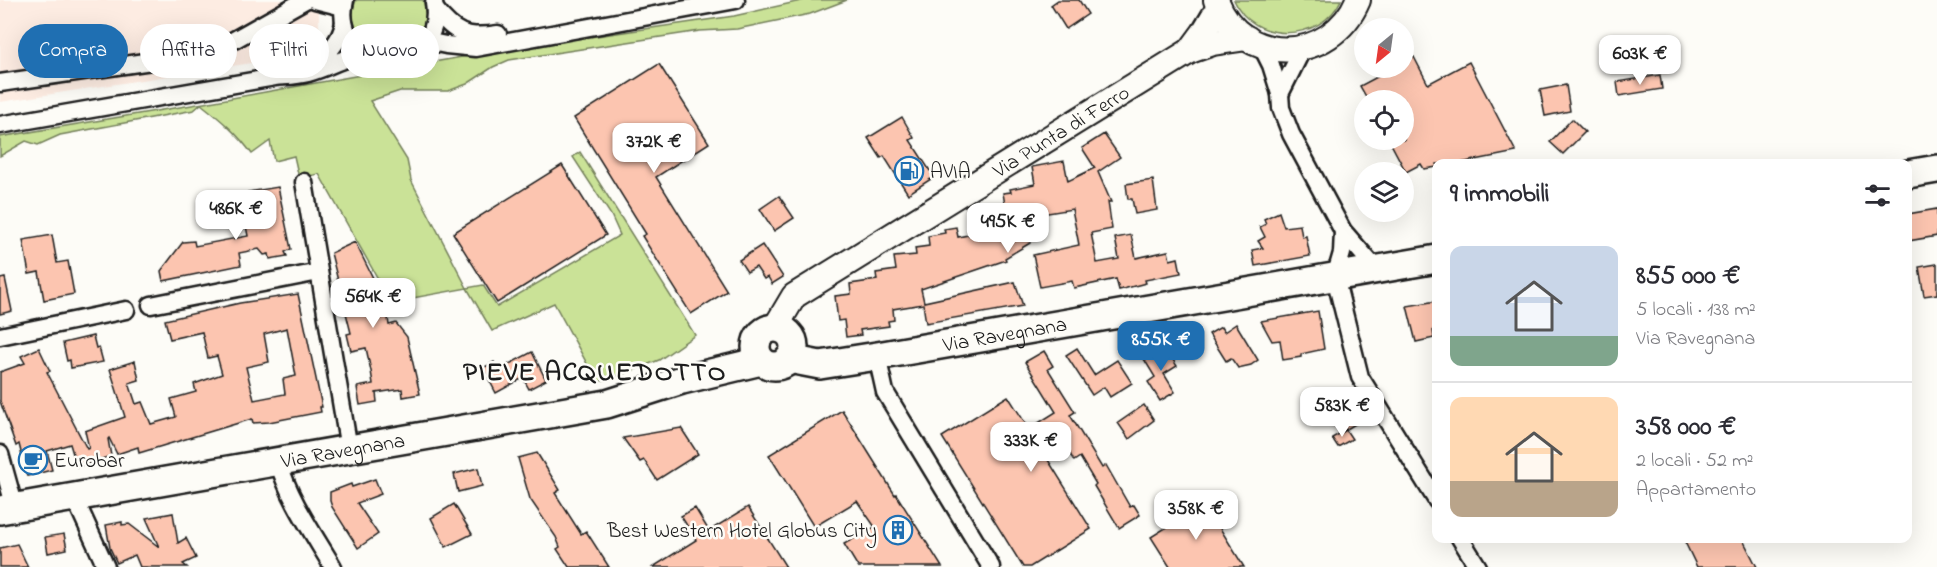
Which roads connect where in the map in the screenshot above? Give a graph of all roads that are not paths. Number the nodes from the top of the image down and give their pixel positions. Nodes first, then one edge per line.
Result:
1 (305, 0) edge
2 (315, 0) edge
3 (736, 0) edge
4 (1358, 0) edge
5 (1217, 3) edge
6 (434, 4) edge
7 (344, 10) edge
8 (651, 15) junction
9 (433, 24) edge
10 (1254, 42) junction
11 (439, 43) edge
12 (1303, 48) junction
13 (329, 51) edge
14 (1190, 51) junction
15 (269, 78) edge
16 (0, 83) edge
17 (1280, 94) junction
18 (0, 125) edge
19 (1937, 169) edge
20 (1912, 173) edge
21 (304, 182) dead end
22 (1342, 231) junction
23 (1432, 259) edge
24 (1376, 269) junction
25 (319, 272) junction
26 (1335, 277) junction
27 (151, 305) dead end
28 (126, 310) dead end
29 (0, 336) edge
30 (786, 342) junction
31 (877, 356) junction
32 (349, 449) junction
33 (0, 454) edge
34 (278, 461) junction
35 (1432, 493) edge
36 (74, 497) junction
37 (8, 509) edge
38 (1463, 543) edge
39 (106, 567) edge
40 (333, 567) edge
41 (991, 567) edge
42 (1478, 567) edge

1 - 16 street
2 - 7 street
3 - 8 street
4 - 12 street
5 - 10 street, Via Punta di Ferro
5 - 14 street, Via Punta di Ferro
6 - 8 street
6 - 9 street
7 - 13 street
8 - 11 street
10 - 12 street
10 - 14 street
10 - 17 street
12 - 17 street
14 - 30 street, Via Punta di Ferro
15 - 18 street
17 - 22 street
19 - 20 main road
21 - 25 street
22 - 24 street
22 - 26 street
23 - 24 main road, Via Ravegnana
24 - 26 main road, Via Ravegnana
25 - 27 street
25 - 32 street
26 - 31 main road, Via Ravegnana
26 - 35 street
28 - 29 street
30 - 31 main road, Via Ravegnana
30 - 32 main road, Via Ravegnana
31 - 41 street
32 - 34 main road, Via Ravegnana
33 - 37 street
34 - 36 main road, Via Ravegnana
34 - 40 street
36 - 37 main road, Via Ravegnana
36 - 39 street
38 - 42 street

